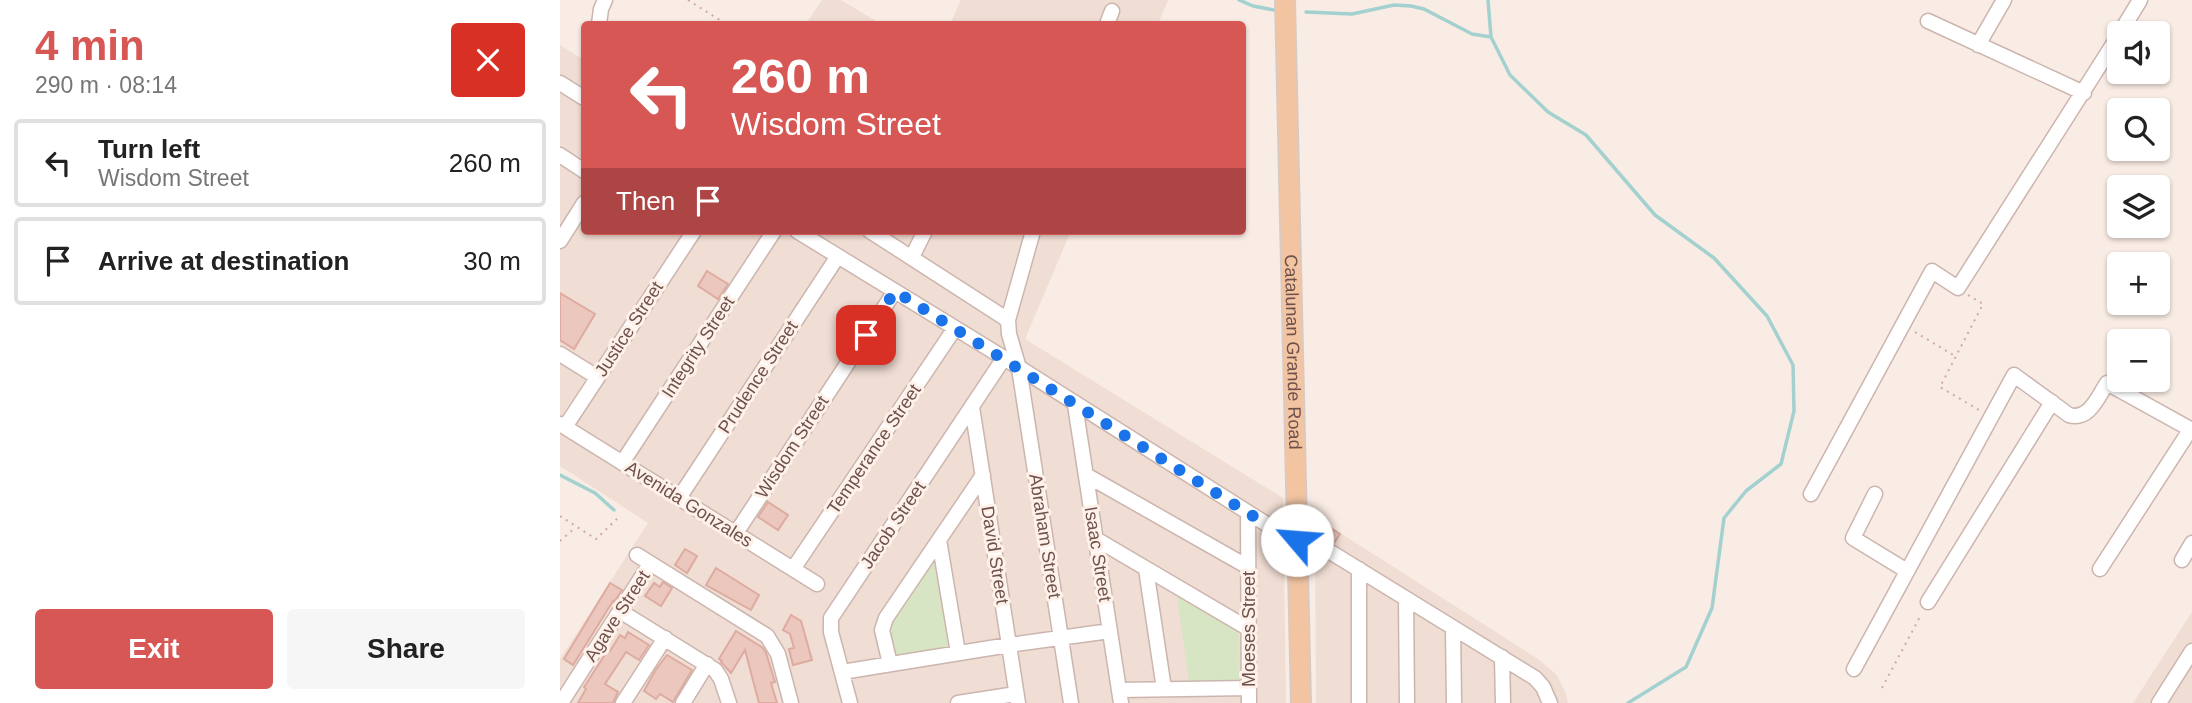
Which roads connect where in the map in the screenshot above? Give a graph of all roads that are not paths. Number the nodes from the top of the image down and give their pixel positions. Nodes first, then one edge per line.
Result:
1 (604, 0) edge
2 (1285, 0) edge
3 (2004, 0) edge
4 (2140, 0) edge
5 (599, 21) edge
6 (1928, 21) dead end
7 (2128, 21) edge
8 (1978, 45) junction
9 (2107, 55) edge
10 (560, 82) edge
11 (581, 92) edge
12 (2084, 93) junction
13 (560, 155) edge
14 (581, 169) edge
15 (581, 206) edge
16 (564, 225) edge
17 (687, 235) edge
18 (771, 235) edge
19 (803, 235) edge
20 (876, 235) edge
21 (923, 235) edge
22 (1032, 235) edge
23 (560, 241) edge
24 (838, 257) junction
25 (912, 257) junction
26 (895, 291) junction
27 (1007, 320) junction
28 (955, 328) junction
29 (560, 354) edge
30 (1004, 358) junction
31 (1019, 369) junction
32 (597, 377) junction
33 (2052, 402) junction
34 (1075, 405) junction
35 (972, 407) junction
36 (562, 425) edge
37 (2191, 430) edge
38 (622, 463) junction
39 (983, 475) junction
40 (1086, 475) junction
41 (1811, 494) dead end
42 (1875, 494) dead end
43 (679, 498) junction
44 (1248, 513) junction
45 (736, 533) junction
46 (1096, 539) junction
47 (939, 540) junction
48 (1297, 540) junction
49 (2192, 543) edge
50 (637, 555) dead end
51 (2182, 560) dead end
52 (650, 564) junction
53 (1248, 567) junction
54 (793, 569) junction
55 (1146, 569) junction
56 (1359, 569) junction
57 (2099, 569) dead end
58 (1907, 571) junction
59 (817, 584) dead end
60 (1406, 599) junction
61 (1928, 602) road end
62 (620, 611) junction
63 (1453, 628) junction
64 (1249, 629) junction
65 (1110, 631) junction
66 (1061, 637) junction
67 (664, 638) junction
68 (1009, 645) junction
69 (958, 653) junction
70 (2191, 654) edge
71 (1502, 657) junction
72 (707, 664) junction
73 (890, 664) junction
74 (1854, 668) dead end
75 (842, 671) junction
76 (1164, 689) junction
77 (1120, 696) edge
78 (1249, 696) edge
79 (1017, 699) edge
80 (561, 703) edge
81 (623, 703) edge
82 (683, 703) edge
83 (729, 703) edge
84 (791, 703) edge
85 (850, 703) edge
86 (957, 703) edge
87 (1071, 703) edge
88 (1301, 703) edge
89 (1359, 703) edge
90 (1407, 703) edge
91 (1454, 703) edge
92 (1503, 703) edge
93 (1550, 703) edge
94 (2159, 703) edge

1 - 5 street
2 - 48 main road, Catalunan Grande Road
3 - 8 street
4 - 7 street
6 - 8 street
8 - 12 street
9 - 12 street
10 - 11 street
12 - 41 street
13 - 14 street
15 - 16 street
16 - 23 street
17 - 32 street, Justice Street
18 - 38 street, Integrity Street
19 - 24 street
20 - 25 street
21 - 25 street
22 - 27 street
24 - 26 street
24 - 43 street, Prudence Street
25 - 27 street
26 - 28 street
26 - 45 street, Wisdom Street
27 - 31 street, Abraham Street
28 - 30 street
28 - 54 street, Temperance Street
29 - 32 street
30 - 31 street
30 - 35 street, Jacob Street
31 - 34 street
31 - 66 street, Abraham Street
32 - 36 street, Justice Street
33 - 37 street
33 - 58 street
33 - 61 street
34 - 40 street, Isaac Street
34 - 44 street
35 - 39 street, David Street
35 - 75 street, Jacob Street
36 - 38 street, Avenida Gonzales
37 - 57 street
38 - 43 street, Avenida Gonzales
39 - 47 street
39 - 68 street, David Street
40 - 46 street, Isaac Street
40 - 53 street
42 - 58 street
43 - 45 street, Avenida Gonzales
44 - 48 street
44 - 53 street, Moeses Street
45 - 54 street, Avenida Gonzales
46 - 55 street
46 - 65 street, Isaac Street
47 - 69 street
47 - 73 street
48 - 56 street
48 - 88 main road, Catalunan Grande Road
49 - 51 street
50 - 52 street
52 - 62 street, Agave Street
52 - 84 street
53 - 64 street, Moeses Street
54 - 59 street, Avenida Gonzales
55 - 64 street
55 - 76 street
56 - 60 street
56 - 89 street
58 - 74 street
60 - 63 street
60 - 90 street
62 - 67 street
62 - 80 street, Agave Street
63 - 71 street
63 - 91 street
64 - 78 street, Moeses Street
65 - 66 street
65 - 77 street, Isaac Street
66 - 68 street
66 - 87 street, Abraham Street
67 - 72 street
67 - 81 street
68 - 69 street
68 - 79 street, David Street
69 - 73 street
70 - 94 street
71 - 92 street
71 - 93 street
72 - 82 street
72 - 83 street
73 - 75 street
75 - 85 street, Jacob Street
76 - 77 street
76 - 78 street
79 - 86 street

